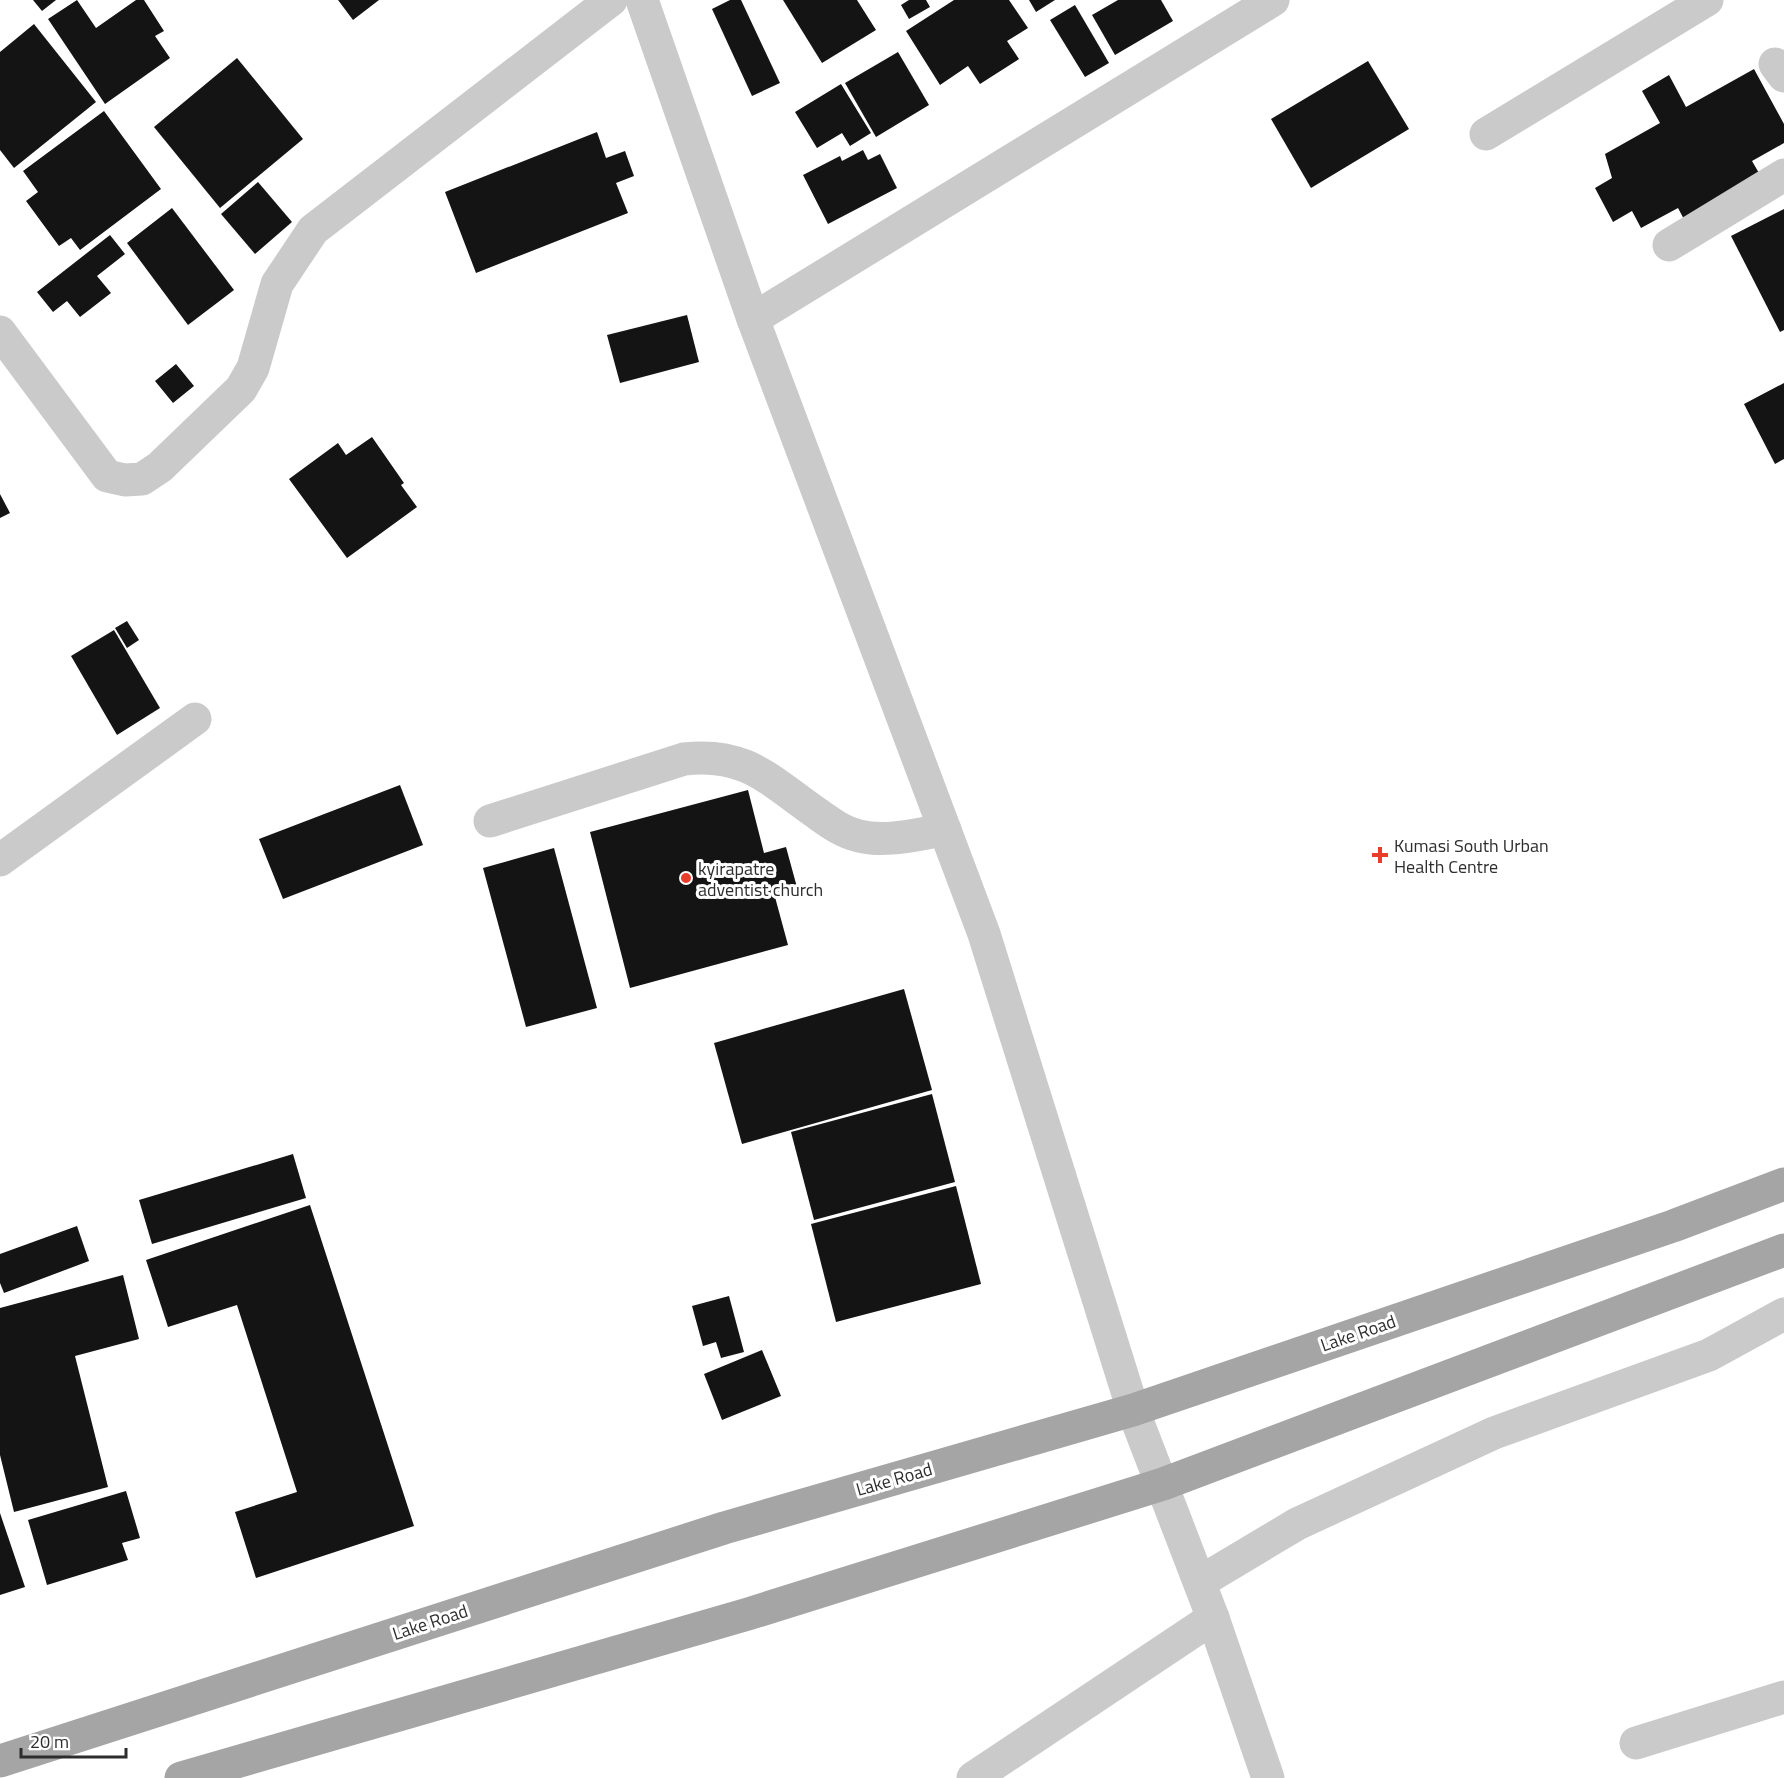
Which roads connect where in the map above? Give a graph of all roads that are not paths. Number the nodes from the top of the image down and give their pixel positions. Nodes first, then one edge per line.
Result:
1 (611, 0) edge
2 (642, 0) edge
3 (1273, 0) edge
4 (1707, 0) edge
5 (1486, 134) dead end
6 (1784, 175) edge
7 (1670, 245) dead end
8 (753, 319) junction
9 (0, 332) edge
10 (195, 719) dead end
11 (490, 821) dead end
12 (945, 830) junction
13 (0, 861) edge
14 (1784, 1184) edge
15 (1784, 1250) edge
16 (1784, 1314) edge
17 (1133, 1410) junction
18 (1163, 1484) junction
19 (1200, 1582) junction
20 (1213, 1618) junction
21 (1784, 1697) edge
22 (1636, 1743) dead end
23 (0, 1761) edge
24 (181, 1778) edge
25 (973, 1778) edge
26 (1268, 1778) edge

1 - 9 street
2 - 8 street
3 - 8 street
4 - 5 street
6 - 7 street
8 - 12 street
10 - 13 street
11 - 12 street
12 - 17 street
14 - 17 main road, Lake Road
15 - 18 main road
16 - 19 street
17 - 18 street
17 - 23 main road, Lake Road
18 - 19 street
18 - 24 main road
19 - 20 street
20 - 25 street
20 - 26 street
21 - 22 street

